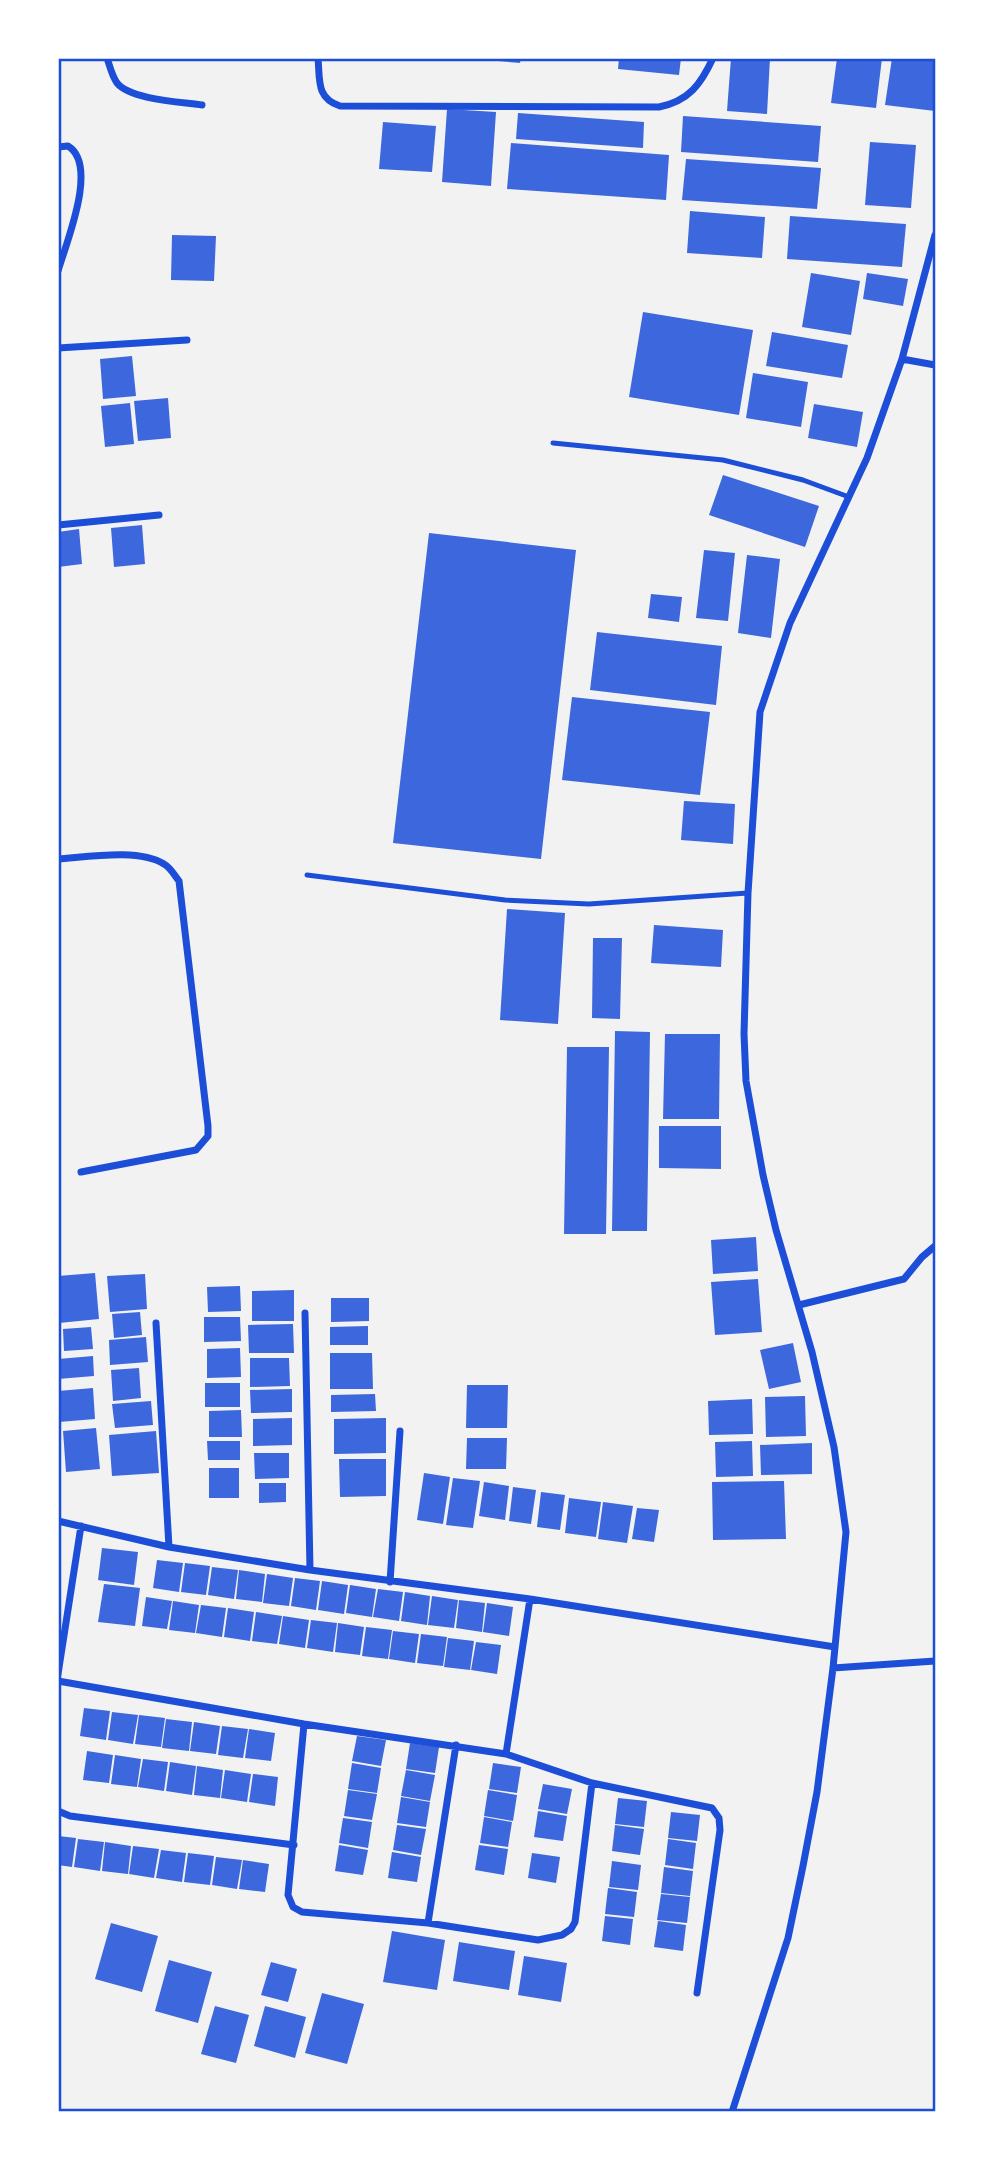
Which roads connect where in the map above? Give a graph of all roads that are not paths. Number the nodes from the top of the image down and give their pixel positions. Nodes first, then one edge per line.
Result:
1 (107, 58) edge
2 (318, 58) edge
3 (713, 58) edge
4 (202, 105) dead end
5 (58, 147) edge
6 (935, 235) edge
7 (58, 271) edge
8 (187, 340) dead end
9 (58, 348) edge
10 (902, 359) junction
11 (935, 365) edge
12 (553, 443) dead end
13 (849, 496) junction
14 (159, 515) dead end
15 (58, 525) edge
16 (58, 859) edge
17 (307, 875) dead end
18 (748, 893) junction
19 (81, 1172) dead end
20 (935, 1246) edge
21 (799, 1305) junction
22 (305, 1313) dead end
23 (156, 1323) dead end
24 (400, 1431) dead end
25 (58, 1521) edge
26 (81, 1526) junction
27 (169, 1547) junction
28 (310, 1570) junction
29 (390, 1582) junction
30 (530, 1599) junction
31 (835, 1647) junction
32 (935, 1661) edge
33 (833, 1668) junction
34 (58, 1674) edge
35 (58, 1681) edge
36 (304, 1724) junction
37 (456, 1745) junction
38 (506, 1754) junction
39 (592, 1783) junction
40 (58, 1811) edge
41 (294, 1845) junction
42 (428, 1923) junction
43 (697, 1993) dead end
44 (732, 2112) edge

1 - 4 street
2 - 3 street
5 - 7 street
6 - 10 street
8 - 9 street
10 - 11 street
10 - 13 street
12 - 13 lane
13 - 18 street
14 - 15 street
16 - 19 street
17 - 18 lane
18 - 21 street
20 - 21 street
21 - 31 street
22 - 28 street
23 - 27 street
24 - 29 street
25 - 26 street
26 - 27 street
26 - 34 street
27 - 28 street
28 - 29 street
29 - 30 street
30 - 31 street
30 - 38 street
31 - 33 street
32 - 33 street
33 - 44 street
35 - 36 street
36 - 37 street
36 - 41 street
37 - 38 street
37 - 42 street
38 - 39 street
39 - 42 street
39 - 43 street
40 - 41 street
41 - 42 street

